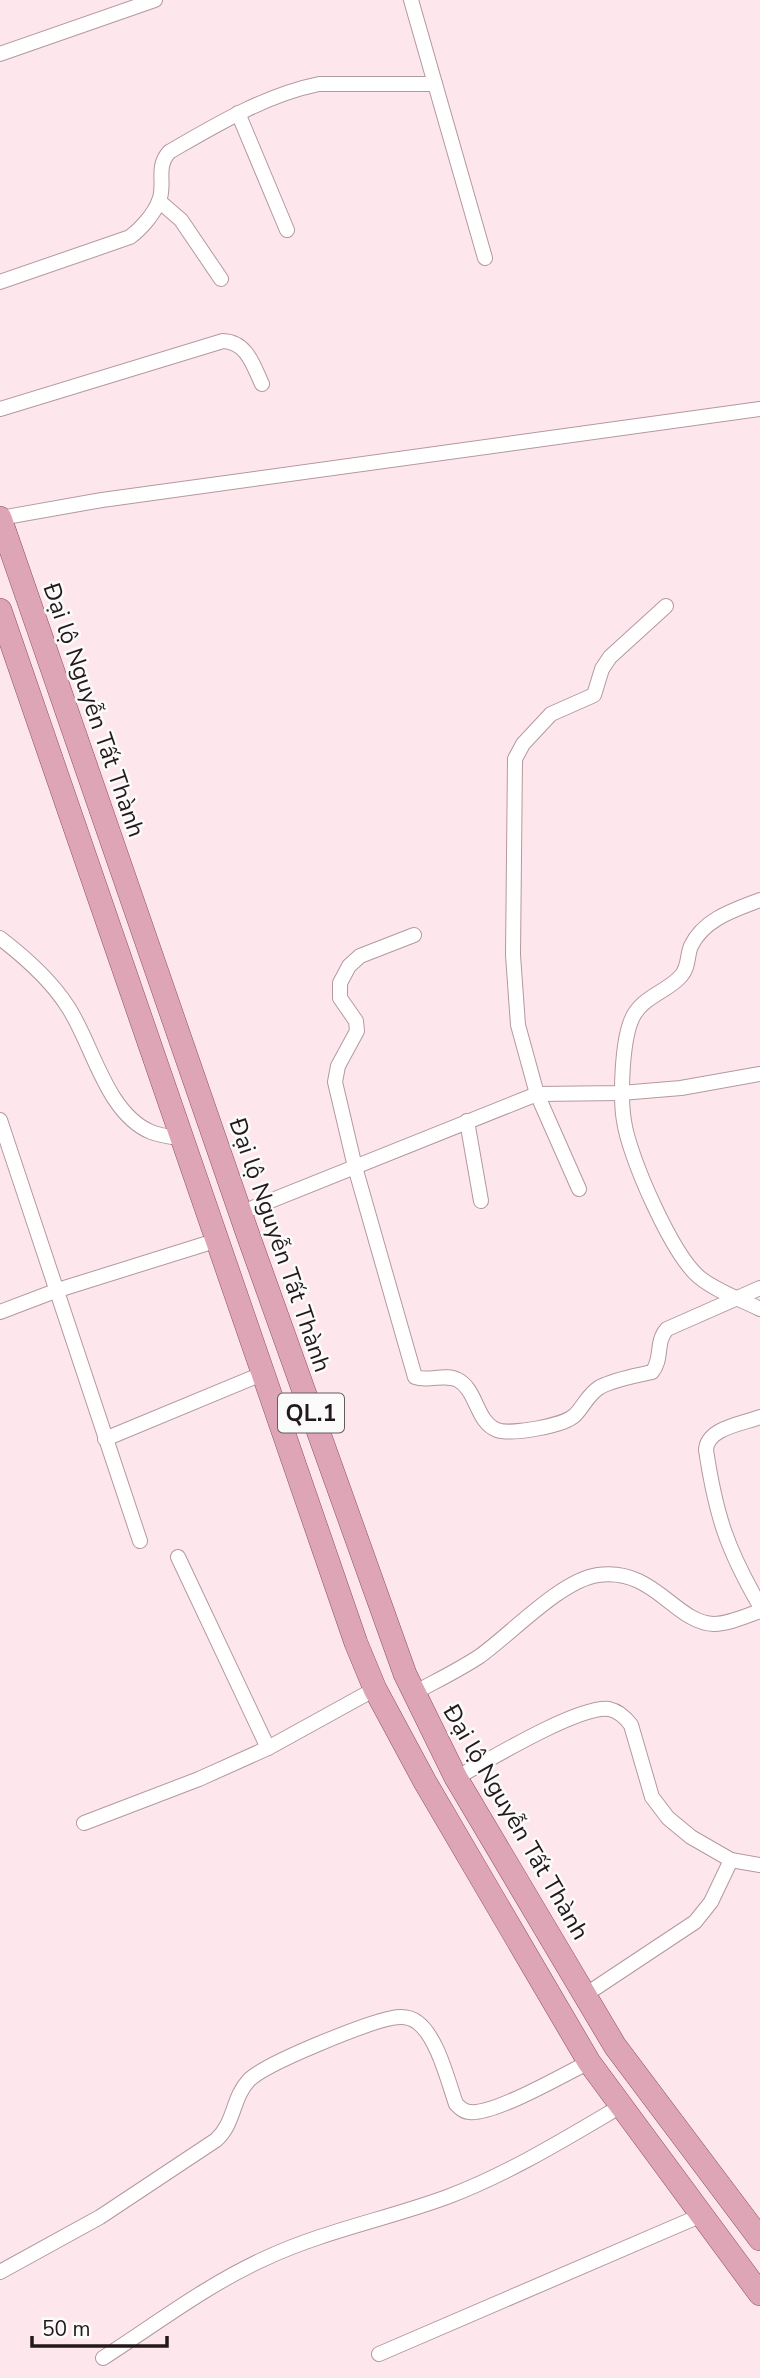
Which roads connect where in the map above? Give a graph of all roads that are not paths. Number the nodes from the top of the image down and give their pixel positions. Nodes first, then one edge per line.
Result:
1 (155, 0) edge
2 (411, 0) edge
3 (0, 54) edge
4 (435, 84) junction
5 (239, 113) junction
6 (159, 201) junction
7 (287, 230) dead end
8 (485, 258) dead end
9 (221, 279) dead end
10 (0, 282) edge
11 (262, 384) dead end
12 (760, 409) edge
13 (0, 410) edge
14 (0, 518) edge
15 (666, 606) dead end
16 (1, 618) edge
17 (760, 900) edge
18 (414, 935) dead end
19 (0, 938) edge
20 (760, 1074) edge
21 (621, 1093) junction
22 (537, 1094) junction
23 (0, 1120) edge
24 (467, 1121) junction
25 (183, 1139) junction
26 (355, 1167) junction
27 (579, 1189) dead end
28 (481, 1201) dead end
29 (244, 1222) junction
30 (218, 1240) junction
31 (760, 1289) edge
32 (58, 1290) junction
33 (738, 1298) junction
34 (760, 1309) edge
35 (0, 1312) edge
36 (264, 1373) junction
37 (760, 1417) edge
38 (105, 1440) junction
39 (140, 1541) dead end
40 (178, 1557) dead end
41 (760, 1609) edge
42 (410, 1684) junction
43 (375, 1689) junction
44 (268, 1748) junction
45 (456, 1778) junction
46 (84, 1823) dead end
47 (732, 1860) junction
48 (760, 1865) edge
49 (585, 1995) junction
50 (589, 2062) junction
51 (621, 2106) junction
52 (702, 2215) junction
53 (753, 2216) edge
54 (760, 2239) edge
55 (0, 2272) edge
56 (760, 2294) edge
57 (379, 2354) dead end
58 (103, 2358) dead end

1 - 3 street
2 - 4 street
4 - 5 street
4 - 8 street
5 - 6 street
5 - 7 street
6 - 9 street
6 - 10 street
11 - 13 street
12 - 14 street
14 - 29 main road, Đại lộ Nguyễn Tất Thành / QL.1
15 - 22 street
16 - 25 main road, QL.1
17 - 21 street
18 - 26 street
19 - 25 street
20 - 21 street
21 - 22 street
21 - 33 street
22 - 24 street
22 - 27 street
23 - 32 street
24 - 26 street
24 - 28 street
25 - 30 main road, QL.1
26 - 29 street
26 - 33 street
29 - 30 main road
29 - 42 main road, Đại lộ Nguyễn Tất Thành / QL.1
30 - 32 street
30 - 36 main road, QL.1
31 - 33 street
32 - 35 street
32 - 38 street
33 - 34 street
36 - 38 street
36 - 43 main road, QL.1
37 - 41 street
38 - 39 street
40 - 44 street
41 - 42 street
42 - 43 main road
42 - 45 main road, Đại lộ Nguyễn Tất Thành / QL.1
43 - 44 street
43 - 50 main road, QL.1
44 - 46 street
45 - 47 street
45 - 49 main road, Đại lộ Nguyễn Tất Thành / QL.1
47 - 48 street
47 - 49 street
49 - 53 main road, Đại lộ Nguyễn Tất Thành / QL.1
50 - 51 main road, QL.1
50 - 55 street
51 - 52 main road, QL.1
51 - 58 street
52 - 56 main road, QL.1
52 - 57 street
53 - 54 main road, Đại lộ Nguyễn Tất Thành / QL.1

